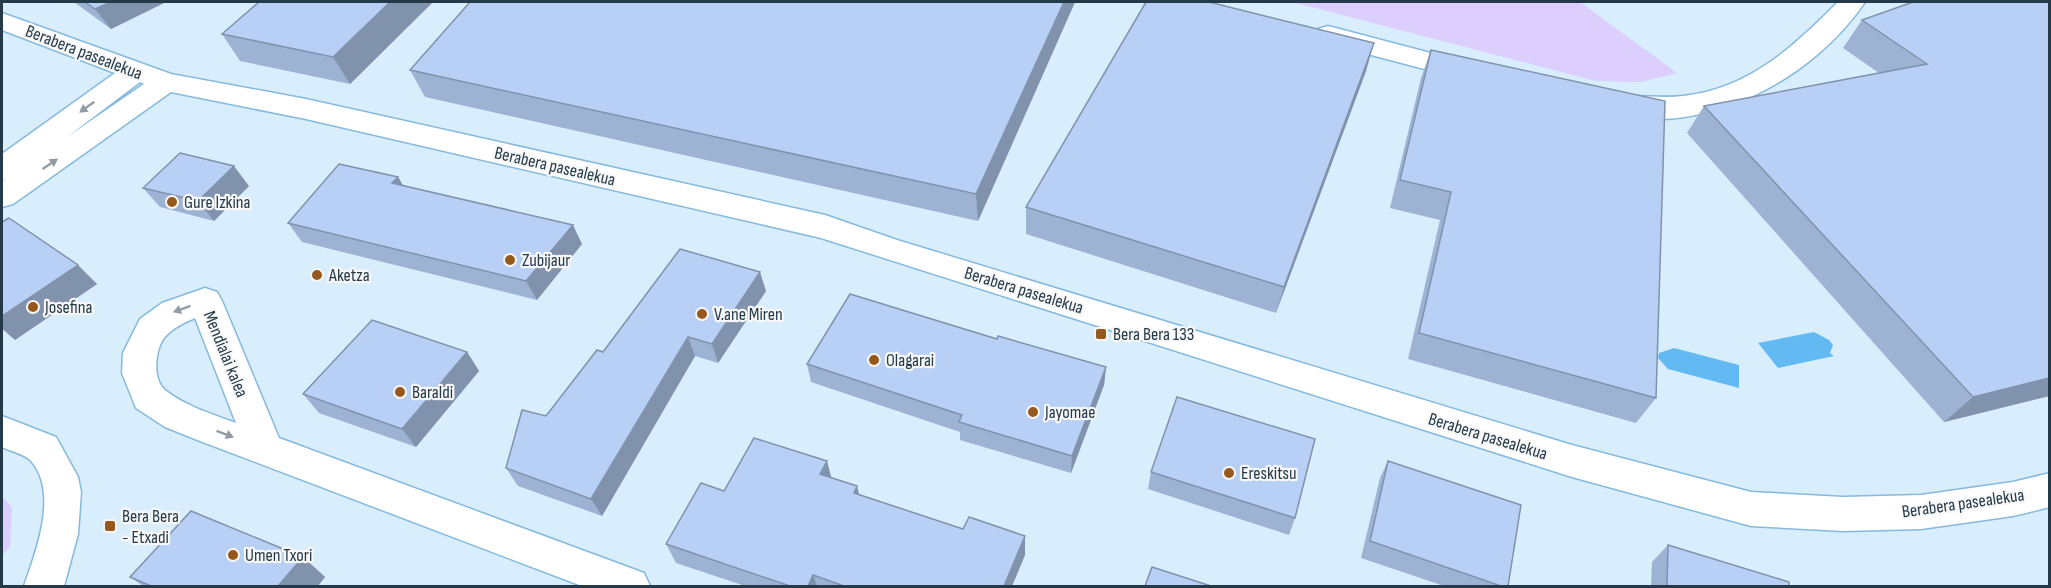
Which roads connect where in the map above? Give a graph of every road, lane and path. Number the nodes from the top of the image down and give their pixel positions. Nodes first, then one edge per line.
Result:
1 (1852, 2) edge
2 (2, 21) edge
3 (1302, 28) edge
4 (134, 73) junction
5 (1492, 77) edge
6 (166, 82) junction
7 (1588, 102) edge
8 (2, 169) edge
9 (2, 196) edge
10 (2, 431) edge
11 (265, 450) dead end
12 (2049, 490) edge
13 (43, 580) edge
14 (630, 586) edge

1 - 7 street
2 - 4 street, Berabera pasealekua
3 - 5 street
4 - 6 street, Berabera pasealekua
4 -> 8 street
9 -> 6 street
6 - 12 street, Berabera pasealekua
10 - 13 street
11 - 14 street

